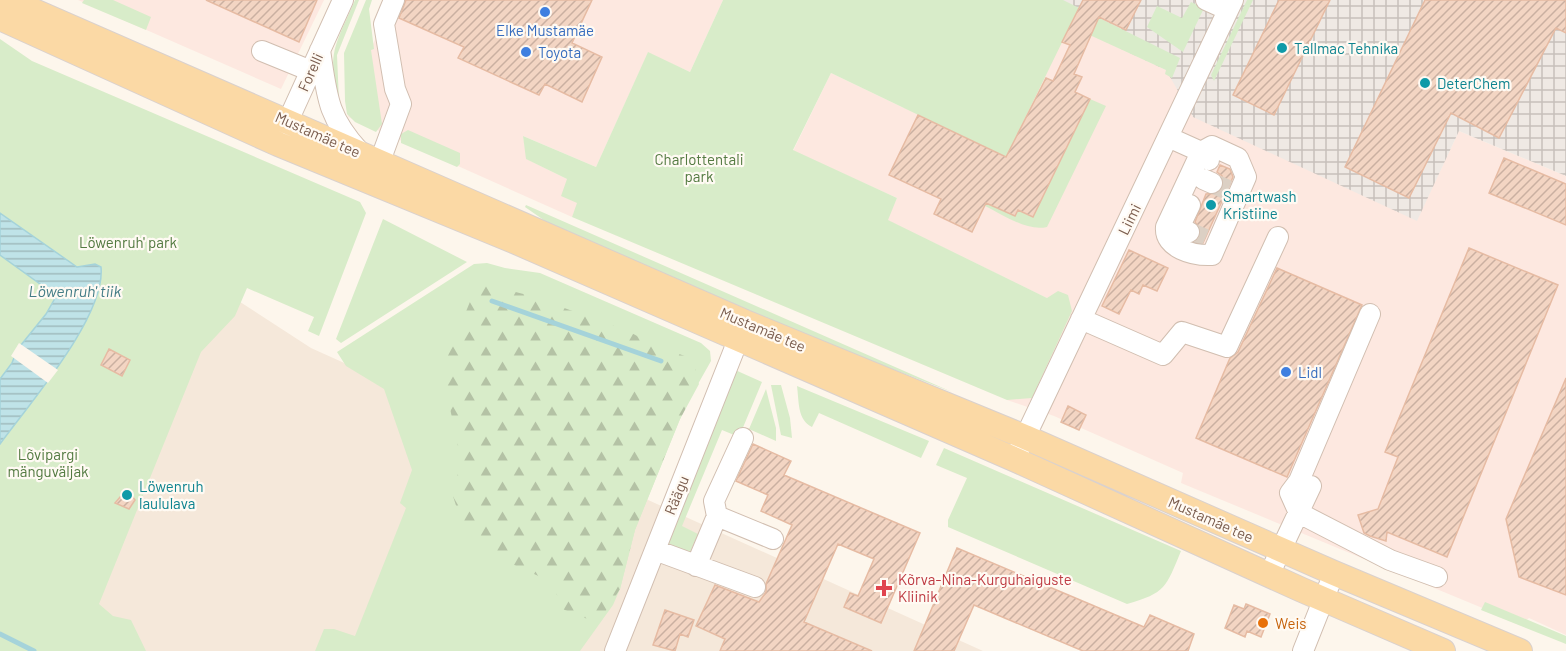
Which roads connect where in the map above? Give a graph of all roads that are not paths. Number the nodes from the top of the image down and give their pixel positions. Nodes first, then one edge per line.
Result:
1 (9, 0) edge
2 (343, 0) edge
3 (394, 0) edge
4 (1206, 0) edge
5 (1231, 5) edge
6 (0, 18) edge
7 (320, 50) junction
8 (261, 51) dead end
9 (311, 71) junction
10 (288, 121) junction
11 (1168, 137) junction
12 (278, 144) junction
13 (371, 158) junction
14 (1220, 178) junction
15 (1196, 230) junction
16 (1278, 237) dead end
17 (1370, 314) dead end
18 (1081, 319) junction
19 (738, 340) junction
20 (1025, 437) junction
21 (742, 438) dead end
22 (1016, 460) junction
23 (1311, 486) dead end
24 (1299, 513) junction
25 (717, 516) junction
26 (773, 539) dead end
27 (655, 550) junction
28 (1281, 550) junction
29 (696, 566) junction
30 (1334, 573) junction
31 (1269, 575) junction
32 (1437, 577) dead end
33 (755, 587) dead end
34 (1323, 600) junction
35 (615, 651) edge
36 (1303, 651) edge
37 (1443, 651) edge
38 (1520, 651) edge

1 - 10 main road, Mustamäe tee
2 - 7 street, Forelli
3 - 13 street
4 - 5 street
5 - 11 street, Liimi
6 - 12 main road, Mustamäe tee
7 - 9 street, Forelli
7 - 13 street
8 - 9 street
9 - 10 street, Forelli
10 - 12 street, Forelli
10 - 13 main road, Mustamäe tee
11 - 14 street
11 - 18 street, Liimi
12 - 19 main road, Mustamäe tee
13 - 20 main road, Mustamäe tee
14 - 15 street
14 - 15 street
14 - 15 street
16 - 18 street
17 - 24 street
18 - 20 street, Liimi
19 - 22 main road, Mustamäe tee
19 - 27 street, Räägu
20 - 22 street, Liimi
20 - 28 main road, Mustamäe tee
21 - 25 street
22 - 31 main road, Mustamäe tee
23 - 24 street
24 - 28 street
24 - 32 street
25 - 26 street
25 - 29 street
27 - 29 street
27 - 35 street, Räägu
28 - 30 main road, Mustamäe tee
28 - 31 street
29 - 33 street
30 - 34 street
30 - 38 main road, Mustamäe tee
31 - 34 main road, Mustamäe tee
34 - 36 street
34 - 37 main road, Mustamäe tee

